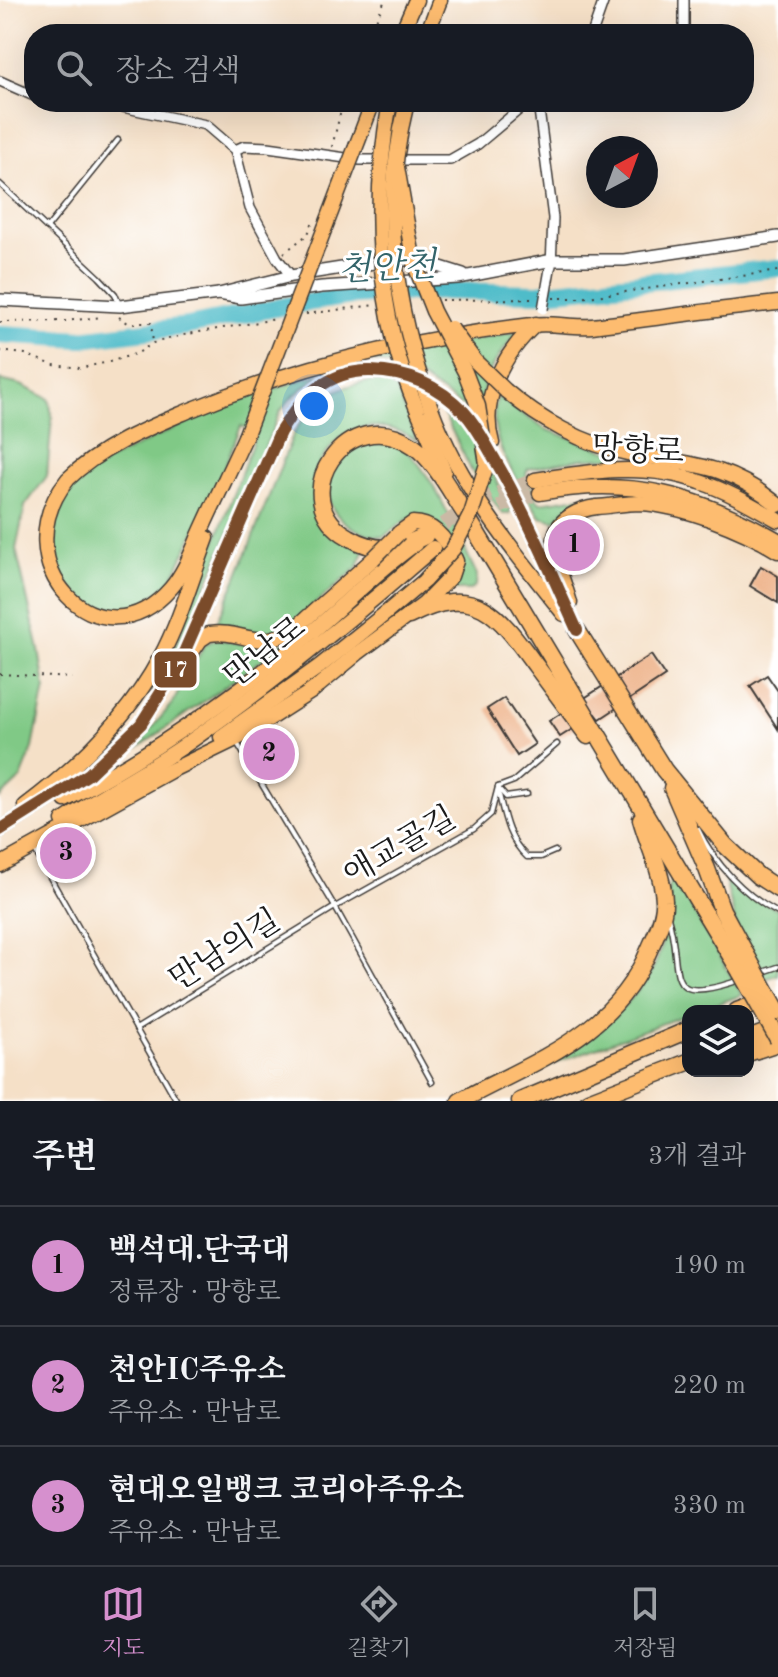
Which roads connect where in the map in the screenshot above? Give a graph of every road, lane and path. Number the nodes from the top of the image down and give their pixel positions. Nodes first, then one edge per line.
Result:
1 (385, 0) edge
2 (440, 0) edge
3 (604, 0) edge
4 (684, 0) edge
5 (374, 24) edge
6 (431, 24) edge
7 (596, 24) edge
8 (684, 24) edge
9 (0, 81) edge
10 (24, 92) edge
11 (146, 112) edge
12 (341, 112) edge
13 (369, 112) edge
14 (389, 112) edge
15 (404, 112) edge
16 (516, 112) edge
17 (539, 112) edge
18 (118, 140) dead end
19 (235, 150) junction
20 (330, 155) junction
21 (394, 163) junction
22 (0, 184) edge
23 (401, 195) junction
24 (314, 221) dead end
25 (47, 228) junction
26 (778, 237) edge
27 (277, 258) junction
28 (552, 264) junction
29 (467, 275) junction
30 (291, 276) junction
31 (219, 294) junction
32 (0, 300) edge
33 (778, 303) edge
34 (118, 311) junction
35 (108, 314) dead end
36 (0, 322) edge
37 (536, 324) junction
38 (560, 324) junction
39 (153, 343) dead end
40 (517, 347) junction
41 (424, 408) junction
42 (245, 437) junction
43 (499, 466) junction
44 (746, 482) junction
45 (778, 495) edge
46 (778, 505) edge
47 (466, 515) junction
48 (778, 518) edge
49 (778, 540) edge
50 (429, 542) junction
51 (778, 551) edge
52 (409, 616) junction
53 (577, 630) junction
54 (0, 674) edge
55 (72, 678) dead end
56 (159, 697) junction
57 (235, 739) junction
58 (557, 744) dead end
59 (664, 770) junction
60 (170, 771) junction
61 (498, 787) junction
62 (527, 794) dead end
63 (636, 799) junction
64 (0, 829) edge
65 (33, 847) junction
66 (555, 851) dead end
67 (0, 865) edge
68 (778, 889) edge
69 (664, 903) junction
70 (335, 907) junction
71 (778, 913) edge
72 (778, 967) edge
73 (748, 971) junction
74 (778, 996) edge
75 (753, 1005) edge
76 (778, 1012) edge
77 (778, 1028) edge
78 (136, 1029) junction
79 (682, 1033) edge
80 (754, 1037) edge
81 (778, 1041) edge
82 (754, 1051) edge
83 (682, 1064) edge
84 (682, 1073) edge
85 (432, 1082) dead end
86 (589, 1100) edge
87 (177, 1101) edge
88 (460, 1101) edge
89 (520, 1101) edge

1 - 5 path
2 - 6 main road
3 - 7 street
4 - 8 street
9 - 10 street
11 - 19 street
12 - 20 path
13 - 42 main road, bridge
14 - 41 main road, bridge
15 - 21 main road, bridge
16 - 21 street
17 - 28 street
18 - 25 lane
19 - 20 street
19 - 27 street
20 - 21 street
21 - 23 main road, bridge
21 - 41 main road, bridge
22 - 25 lane
23 - 44 main road, bridge
23 - 60 main road, bridge
24 - 27 path
25 - 34 lane
26 - 28 street
27 - 30 street
28 - 29 street
28 - 37 street, bridge
29 - 30 street
29 - 31 street
30 - 31 street
31 - 34 street
32 - 34 street
33 - 38 main road
34 - 39 path
35 - 36 path
37 - 38 main road
37 - 40 main road
37 - 42 main road
38 - 40 main road
40 - 43 main road
41 - 47 main road
41 - 53 main road
42 - 64 main road
43 - 53 main road
43 - 56 main road
44 - 45 main road
44 - 46 main road
47 - 50 highway
47 - 63 highway
48 - 49 main road, 망향로
50 - 64 main road, 만남로
50 - 67 main road, 만남로
51 - 53 main road
52 - 56 main road, bridge
52 - 57 main road
52 - 63 highway
53 - 59 highway
54 - 55 path
56 - 64 main road
57 - 60 main road
57 - 70 lane, 애교골길
58 - 61 lane
59 - 68 highway
59 - 71 lane
59 - 73 highway
60 - 65 main road
61 - 62 lane
61 - 66 lane, 애교골길
61 - 70 lane, 애교골길
63 - 69 highway
63 - 73 highway
65 - 67 main road
65 - 78 lane
69 - 72 lane
69 - 88 highway
70 - 78 lane, 만남의길
70 - 85 lane, 애교골길
73 - 76 highway, bridge
73 - 81 highway, bridge
74 - 75 highway
77 - 80 highway
78 - 87 lane
79 - 89 highway
81 - 82 highway
83 - 86 highway
84 - 86 highway

